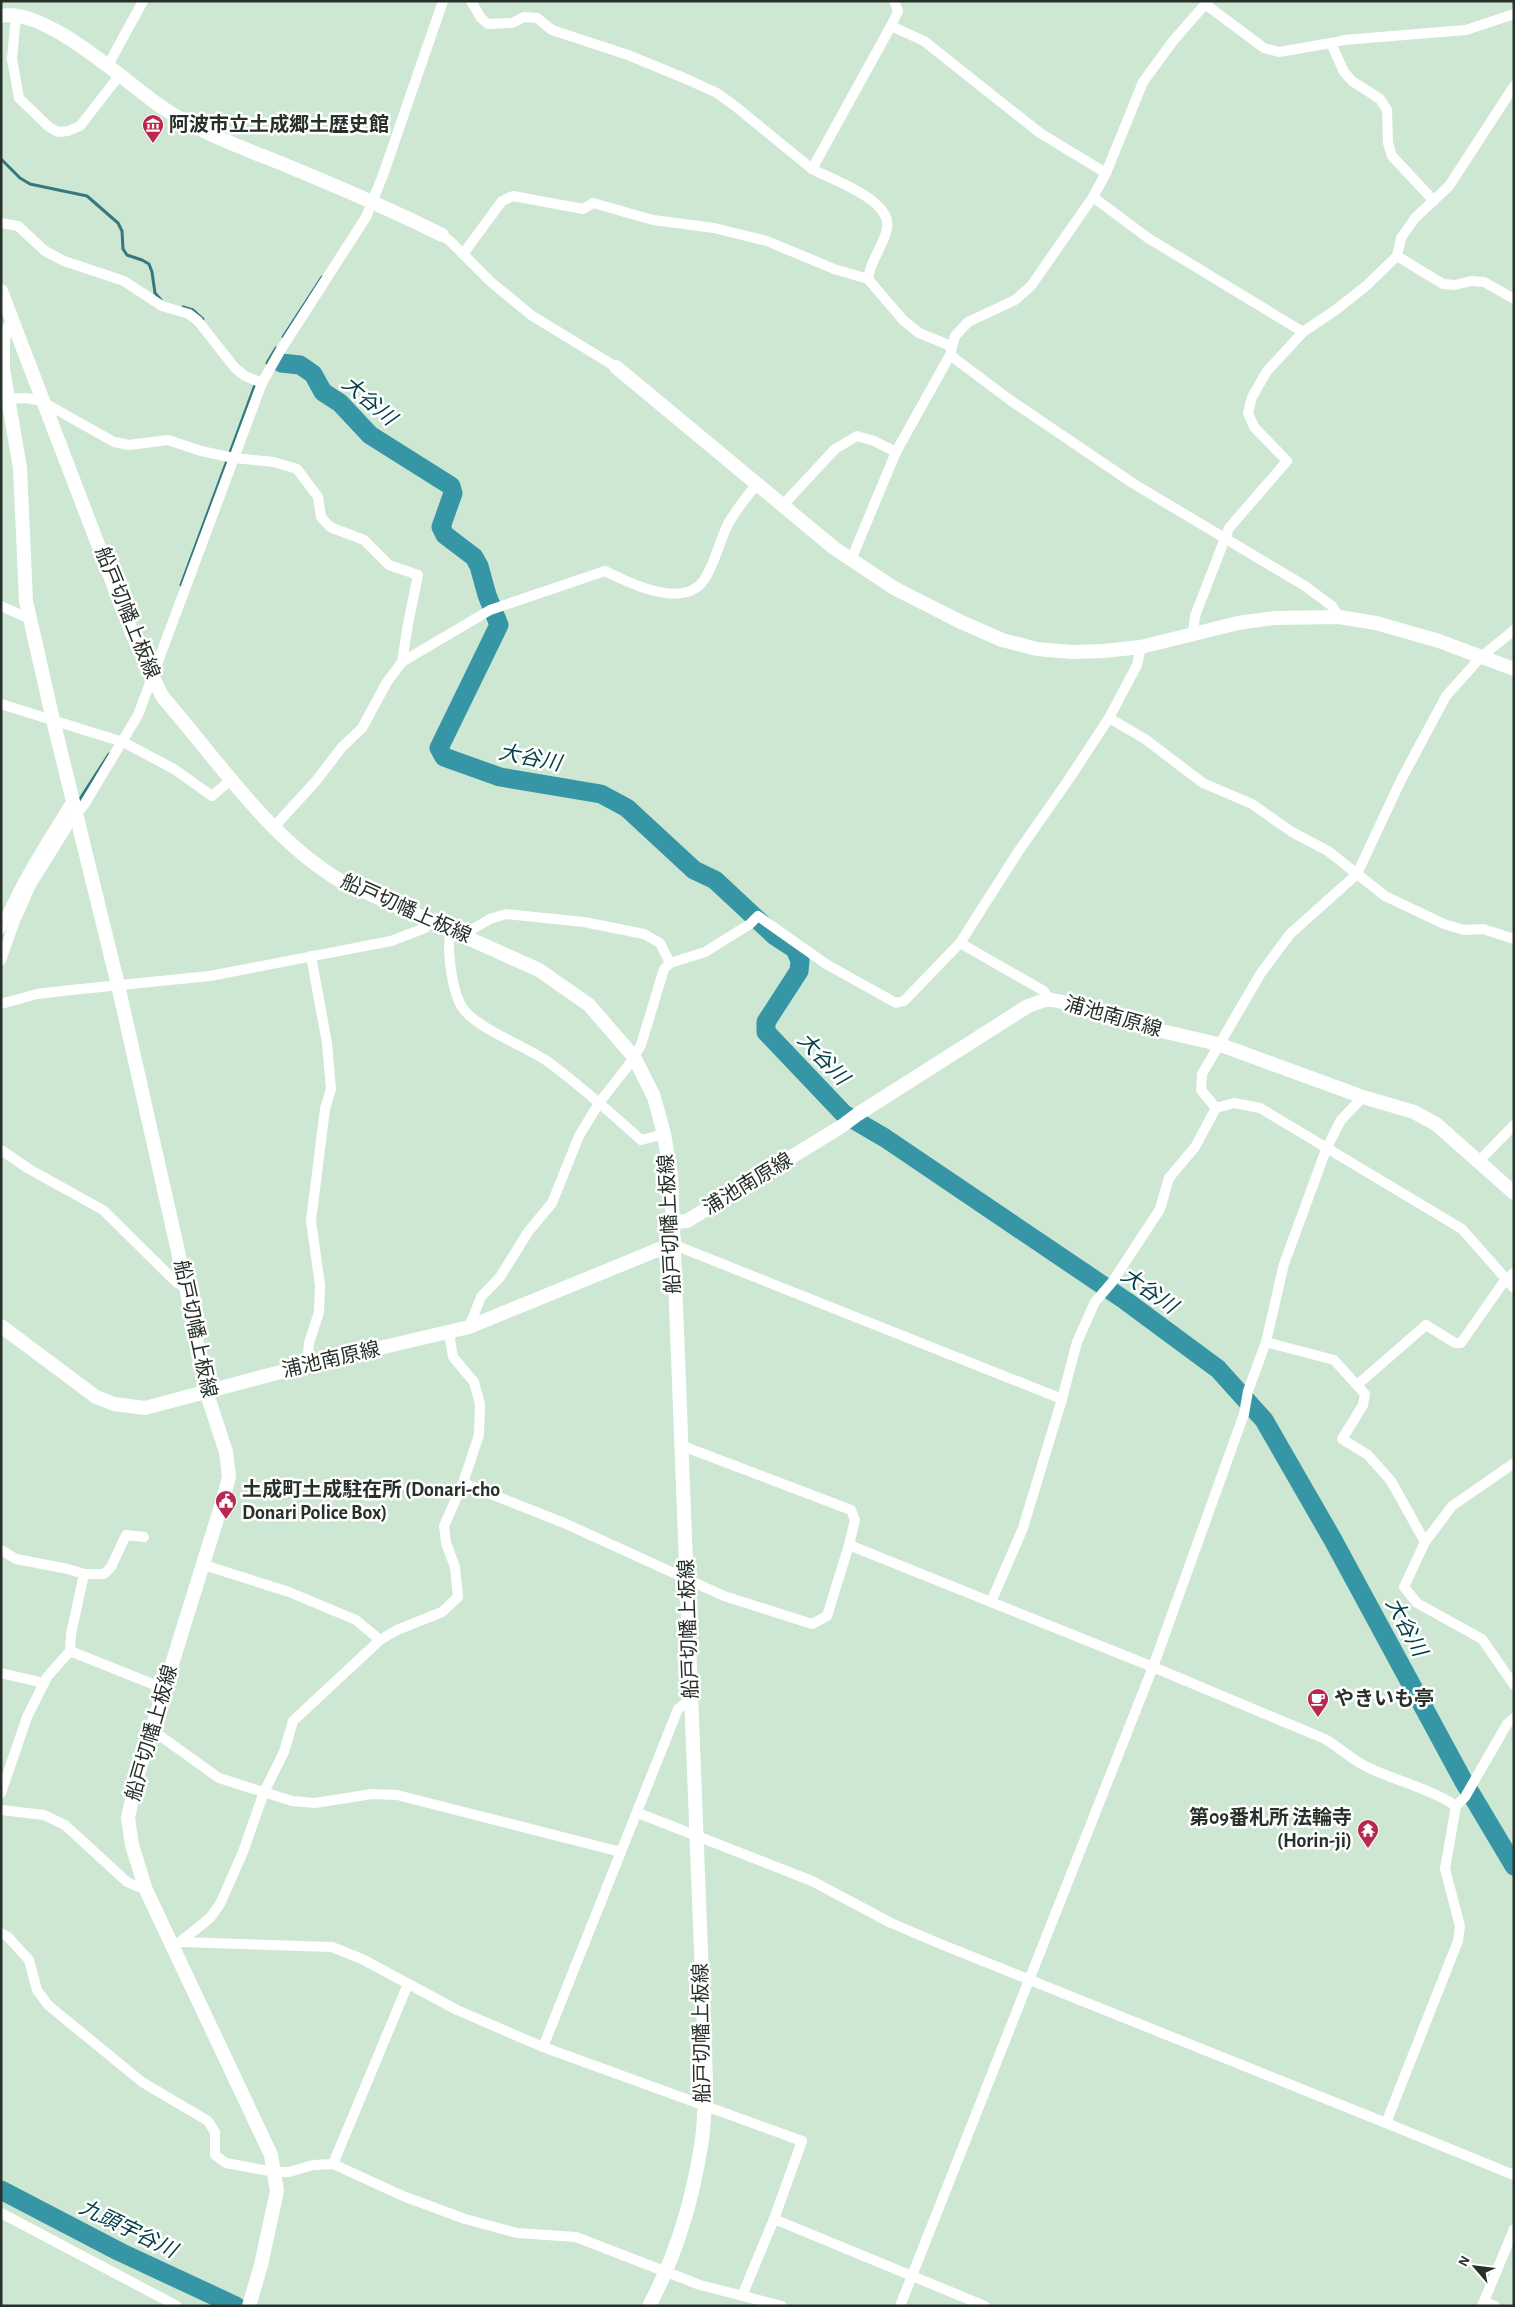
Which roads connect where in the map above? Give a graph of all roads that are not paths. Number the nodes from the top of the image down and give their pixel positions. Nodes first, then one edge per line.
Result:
1 (143, 1) edge
2 (443, 1) edge
3 (471, 1) edge
4 (894, 1) edge
5 (1206, 3) edge
6 (1514, 14) edge
7 (16, 15) junction
8 (1, 16) edge
9 (891, 26) junction
10 (1331, 43) junction
11 (107, 67) junction
12 (120, 76) junction
13 (1514, 86) edge
14 (812, 169) junction
15 (1106, 173) junction
16 (1093, 197) junction
17 (372, 201) junction
18 (1434, 201) junction
19 (1, 223) edge
20 (442, 236) joint
21 (464, 254) junction
22 (1397, 256) junction
23 (868, 279) junction
24 (1, 291) edge
25 (1514, 299) edge
26 (13, 323) junction
27 (1303, 332) junction
28 (951, 351) junction
29 (616, 367) joint
30 (2, 369) edge
31 (262, 383) junction
32 (8, 399) junction
33 (46, 404) junction
34 (896, 452) junction
35 (230, 457) junction
36 (757, 484) junction
37 (783, 505) junction
38 (1225, 537) junction
39 (851, 560) junction
40 (1, 606) edge
41 (1339, 617) junction
42 (30, 619) junction
43 (1514, 630) edge
44 (1193, 634) junction
45 (1141, 647) junction
46 (1481, 657) junction
47 (402, 662) junction
48 (1514, 669) edge
49 (152, 678) junction
50 (1, 704) edge
51 (1109, 718) junction
52 (53, 720) junction
53 (119, 741) junction
54 (232, 779) junction
55 (75, 806) junction
56 (273, 828) junction
57 (1358, 874) junction
58 (429, 920) junction
59 (1, 929) edge
60 (451, 930) junction
61 (468, 937) junction
62 (1514, 940) edge
63 (960, 943) junction
64 (311, 956) junction
65 (1, 960) edge
66 (670, 963) junction
67 (118, 985) junction
68 (1048, 999) junction
69 (1, 1004) edge
70 (1218, 1044) junction
71 (634, 1057) junction
72 (1362, 1097) junction
73 (599, 1103) junction
74 (1216, 1108) junction
75 (1514, 1125) edge
76 (664, 1134) junction
77 (1327, 1147) junction
78 (1, 1150) edge
79 (1479, 1161) junction
80 (1514, 1192) edge
81 (674, 1222) junction
82 (672, 1244) junction
83 (1514, 1273) edge
84 (1505, 1280) junction
85 (186, 1287) junction
86 (1514, 1288) edge
87 (1, 1326) edge
88 (469, 1327) junction
89 (449, 1333) junction
90 (1266, 1342) junction
91 (307, 1366) junction
92 (1358, 1385) junction
93 (206, 1391) junction
94 (1062, 1399) junction
95 (680, 1445) junction
96 (1514, 1463) edge
97 (463, 1483) junction
98 (144, 1537) dead end
99 (1425, 1542) junction
100 (849, 1545) junction
101 (1, 1550) edge
102 (204, 1564) junction
103 (84, 1574) junction
104 (687, 1581) junction
105 (991, 1602) junction
106 (380, 1640) junction
107 (70, 1651) junction
108 (1153, 1667) junction
109 (1, 1673) edge
110 (44, 1683) junction
111 (1514, 1685) edge
112 (164, 1689) junction
113 (691, 1699) junction
114 (1514, 1718) edge
115 (152, 1730) junction
116 (264, 1792) junction
117 (1, 1793) edge
118 (1456, 1806) junction
119 (1, 1810) edge
120 (638, 1813) junction
121 (697, 1837) junction
122 (622, 1852) junction
123 (146, 1890) junction
124 (1, 1933) edge
125 (177, 1943) junction
126 (1030, 1979) junction
127 (408, 1984) junction
128 (543, 2046) junction
129 (704, 2106) junction
130 (1386, 2122) junction
131 (333, 2164) junction
132 (274, 2172) junction
133 (1514, 2175) edge
134 (1, 2213) edge
135 (774, 2219) junction
136 (1514, 2229) edge
137 (666, 2272) junction
138 (912, 2276) junction
139 (742, 2296) junction
140 (251, 2300) edge
141 (1483, 2304) edge
142 (177, 2306) edge
143 (649, 2306) edge
144 (782, 2306) edge
145 (900, 2306) edge
146 (985, 2306) edge
147 (1495, 2306) edge

1 - 11 street
2 - 17 street
3 - 14 street
4 - 9 street
5 - 10 street
5 - 15 street
6 - 10 street
7 - 8 main road
7 - 11 main road
7 - 12 street
9 - 14 street
9 - 15 street
10 - 18 street
11 - 12 main road
12 - 17 main road
13 - 18 street
14 - 23 street
15 - 16 street
16 - 27 street
16 - 28 street
17 - 20 main road
17 - 31 street
18 - 22 street
19 - 31 street
20 - 21 street
21 - 23 street
21 - 29 street
22 - 25 street
22 - 27 street
23 - 28 street
24 - 26 main road, 船戸切幡上板線
26 - 30 main road, 船戸切幡上板線
26 - 33 main road, 船戸切幡上板線
27 - 38 street
28 - 34 street
28 - 38 street
29 - 36 main road
30 - 32 main road, 船戸切幡上板線
31 - 35 street
32 - 33 street
32 - 42 main road, 船戸切幡上板線
33 - 35 street
33 - 49 main road, 船戸切幡上板線
34 - 37 street
34 - 39 street
35 - 47 street
35 - 49 street
36 - 37 main road
36 - 47 street
37 - 39 main road
38 - 41 street
38 - 44 street
39 - 45 main road
40 - 42 street
41 - 44 main road
41 - 46 main road
42 - 52 main road, 船戸切幡上板線
43 - 46 street
44 - 45 main road
45 - 51 street
46 - 48 main road
46 - 57 street
47 - 56 street
49 - 53 street
49 - 54 main road, 船戸切幡上板線
50 - 52 street
51 - 57 street
51 - 63 street
52 - 53 street
52 - 55 main road, 船戸切幡上板線
53 - 54 street
53 - 55 street
54 - 56 main road, 船戸切幡上板線
55 - 59 street
55 - 65 street
55 - 67 main road, 船戸切幡上板線
56 - 58 main road, 船戸切幡上板線
57 - 62 street
57 - 70 street
58 - 60 main road, 船戸切幡上板線
58 - 64 street
60 - 61 main road, 船戸切幡上板線
60 - 73 street
61 - 66 street
61 - 71 main road, 船戸切幡上板線
63 - 66 street
63 - 68 street
64 - 67 street
64 - 91 street
66 - 71 street
67 - 69 street
67 - 85 main road, 船戸切幡上板線
68 - 70 main road, 浦池南原線
68 - 81 main road, 浦池南原線
70 - 72 main road, 浦池南原線
70 - 74 street
71 - 73 street
71 - 76 main road, 船戸切幡上板線
72 - 77 street
72 - 79 main road, 浦池南原線
73 - 76 street
73 - 88 street
74 - 77 street
74 - 94 street
75 - 79 street
76 - 81 main road, 船戸切幡上板線
77 - 84 street
77 - 90 street
78 - 85 street
79 - 80 main road, 浦池南原線
81 - 82 main road, 船戸切幡上板線
82 - 88 main road, 浦池南原線
82 - 94 street
82 - 95 main road, 船戸切幡上板線
83 - 84 street
84 - 86 street
84 - 92 street
85 - 93 main road, 船戸切幡上板線
87 - 93 main road, 浦池南原線
88 - 89 main road, 浦池南原線
89 - 91 main road, 浦池南原線
89 - 97 street
90 - 92 street
90 - 108 street
91 - 93 main road, 浦池南原線
92 - 99 street
93 - 102 main road, 船戸切幡上板線
94 - 105 street
95 - 100 street
95 - 104 main road, 船戸切幡上板線
96 - 99 street
97 - 104 street
97 - 106 street
98 - 103 street
99 - 111 street
100 - 104 street
100 - 105 street
101 - 103 street
102 - 106 street
102 - 112 main road, 船戸切幡上板線
103 - 107 street
104 - 113 main road, 船戸切幡上板線
105 - 108 street
106 - 116 street
107 - 110 street
107 - 112 street
108 - 118 street
108 - 126 street
109 - 110 street
110 - 117 street
112 - 115 main road, 船戸切幡上板線
113 - 120 street
113 - 121 main road, 船戸切幡上板線
114 - 118 street
115 - 116 street
115 - 123 main road, 船戸切幡上板線
116 - 122 street
116 - 125 street
118 - 130 street
119 - 123 street
120 - 121 street
120 - 122 street
121 - 126 street
121 - 129 main road, 船戸切幡上板線
122 - 128 street
123 - 125 main road, 船戸切幡上板線
124 - 132 street
125 - 127 street
125 - 132 main road, 船戸切幡上板線
126 - 130 street
126 - 138 street
127 - 128 street
127 - 131 street
128 - 129 street
129 - 135 street
129 - 137 main road, 船戸切幡上板線
130 - 133 street
131 - 132 street
131 - 137 street
132 - 140 main road, 船戸切幡上板線
134 - 142 street
135 - 138 street
135 - 139 street
136 - 141 street
137 - 139 street
137 - 143 main road, 船戸切幡上板線
138 - 145 street
138 - 146 street
139 - 144 street
141 - 147 street

